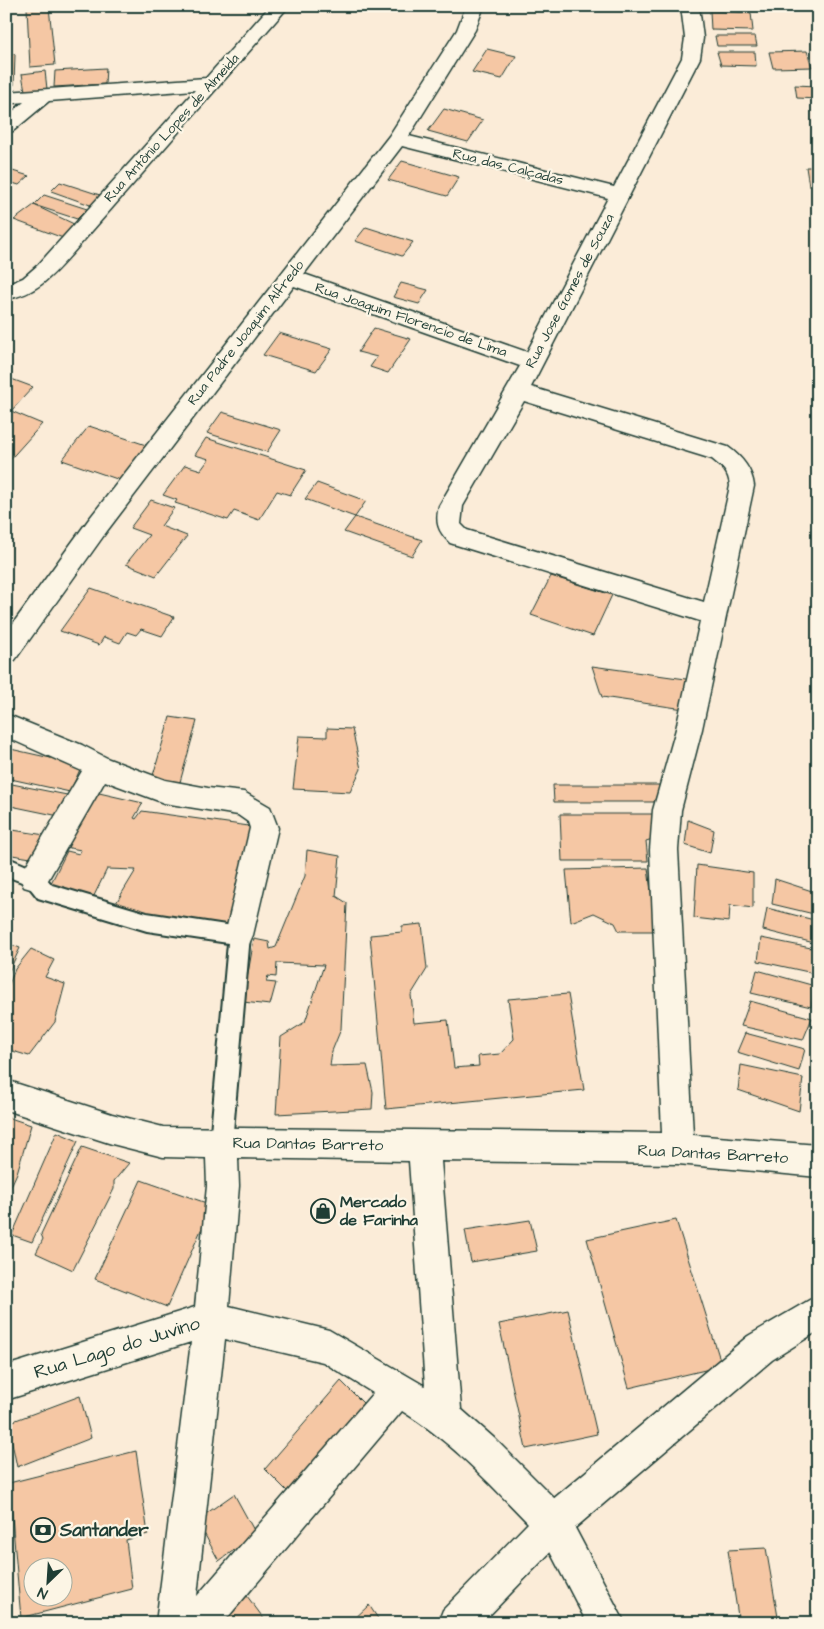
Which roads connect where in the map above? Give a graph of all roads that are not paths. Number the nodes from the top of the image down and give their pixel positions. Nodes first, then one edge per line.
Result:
1 (280, 6) edge
2 (475, 6) edge
3 (690, 6) edge
4 (212, 83) junction
5 (42, 96) junction
6 (6, 98) edge
7 (6, 127) edge
8 (397, 138) junction
9 (620, 195) junction
10 (290, 277) junction
11 (6, 292) edge
12 (532, 362) junction
13 (518, 391) junction
14 (714, 615) junction
15 (6, 653) edge
16 (6, 725) edge
17 (99, 767) junction
18 (6, 866) edge
19 (34, 878) junction
20 (239, 935) junction
21 (6, 1095) edge
22 (220, 1143) junction
23 (424, 1146) junction
24 (678, 1149) junction
25 (818, 1161) edge
26 (818, 1312) edge
27 (212, 1319) junction
28 (6, 1383) edge
29 (399, 1389) junction
30 (444, 1417) junction
31 (553, 1523) junction
32 (175, 1623) edge
33 (198, 1623) edge
34 (456, 1623) edge
35 (607, 1623) edge

1 - 4 street, Rua Antônio Lopes de Almeida
2 - 8 street, Rua Padre Joaquim Alfredo
3 - 9 street, Rua Jose Gomes de Souza
4 - 5 street
4 - 11 street, Rua Antônio Lopes de Almeida
5 - 6 street
5 - 7 street
8 - 9 street, Rua das Calçadas
8 - 10 street, Rua Padre Joaquim Alfredo
9 - 12 street, Rua Jose Gomes de Souza
10 - 12 street, Rua Joaquim Florencio de Lima
10 - 15 street, Rua Padre Joaquim Alfredo
12 - 13 street, Rua Jose Gomes de Souza
13 - 14 street
13 - 14 street, Rua Jose Gomes de Souza
14 - 24 street
16 - 17 street
17 - 19 street
17 - 20 street
18 - 19 lane
19 - 20 lane
20 - 22 lane
21 - 22 street
22 - 23 street, Rua Dantas Barreto
22 - 27 street, Rua Dantas Barreto
23 - 24 street, Rua Dantas Barreto
23 - 30 street
24 - 25 street, Rua Dantas Barreto
26 - 31 street
27 - 28 street, Rua Lago do Juvino
27 - 29 street, Rua Lago do Juvino
27 - 32 street, Rua Dantas Barreto
29 - 30 street, Rua Lago do Juvino
29 - 33 street
30 - 31 street, Rua Lago do Juvino
31 - 34 street
31 - 35 street, Rua Lago do Juvino

